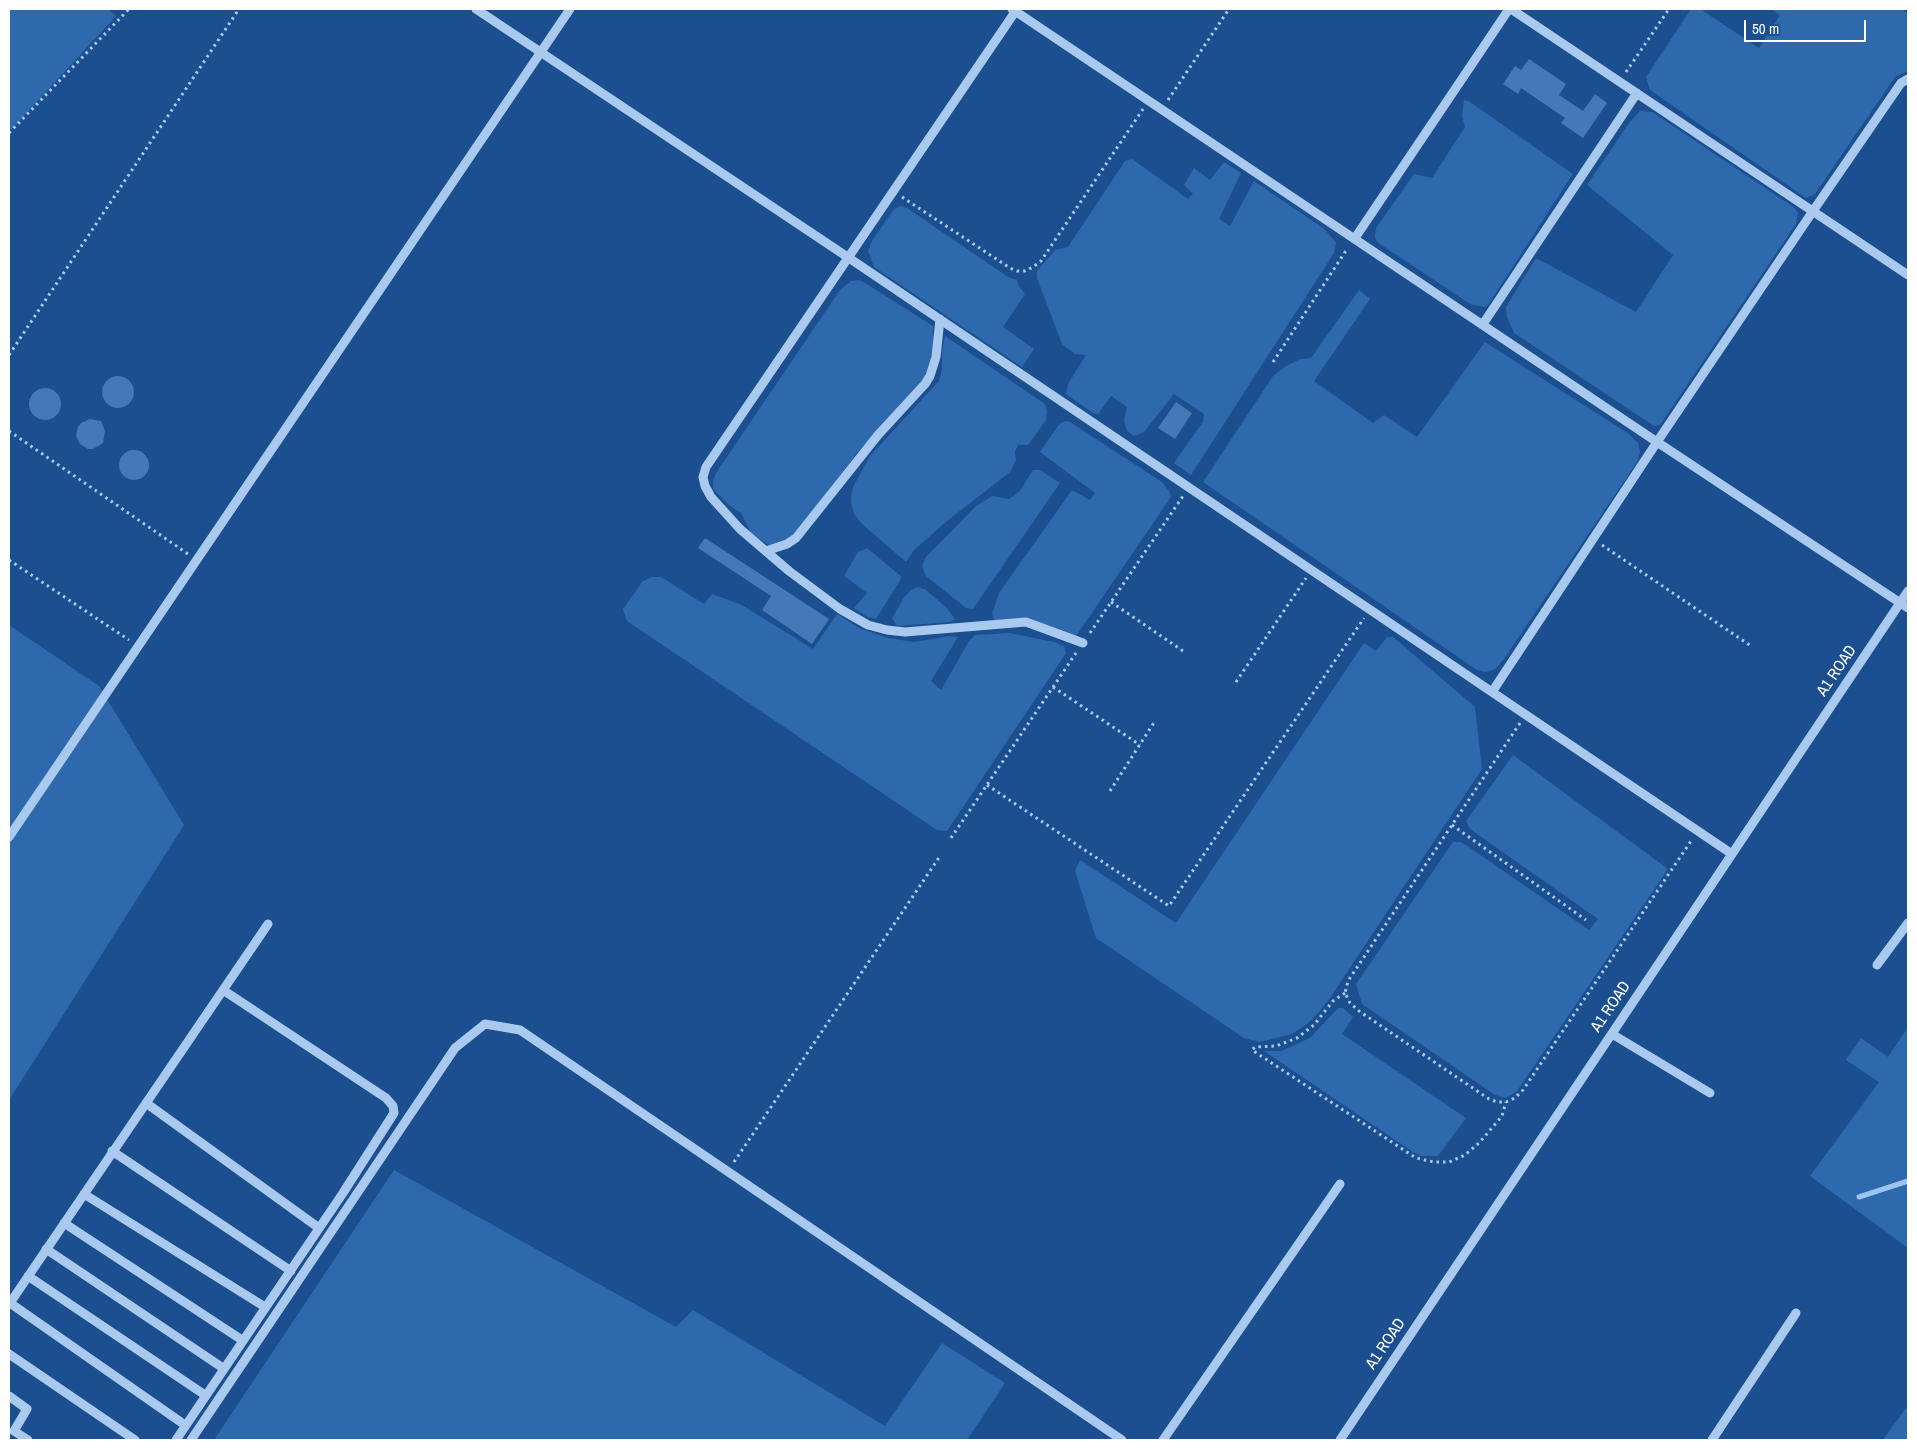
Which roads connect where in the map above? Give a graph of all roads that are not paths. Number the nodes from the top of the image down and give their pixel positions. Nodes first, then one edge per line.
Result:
1 (476, 9) edge
2 (570, 9) edge
3 (1510, 9) edge
4 (1015, 10) edge
5 (541, 52) junction
6 (1908, 79) edge
7 (1637, 93) junction
8 (1813, 211) junction
9 (1354, 238) junction
10 (850, 258) junction
11 (1908, 274) edge
12 (940, 319) junction
13 (1483, 324) junction
14 (1657, 442) junction
15 (766, 551) junction
16 (1908, 591) edge
17 (1904, 606) edge
18 (1083, 643) road end
19 (1492, 692) junction
20 (9, 837) edge
21 (1732, 854) junction
22 (1908, 923) edge
23 (268, 924) dead end
24 (1877, 965) dead end
25 (223, 990) junction
26 (1612, 1034) junction
27 (1710, 1092) dead end
28 (146, 1103) junction
29 (112, 1150) junction
30 (1340, 1184) dead end
31 (84, 1194) junction
32 (64, 1223) junction
33 (319, 1228) junction
34 (46, 1249) junction
35 (291, 1271) junction
36 (28, 1276) junction
37 (9, 1304) edge
38 (265, 1308) junction
39 (1796, 1313) dead end
40 (242, 1340) junction
41 (9, 1354) edge
42 (223, 1368) junction
43 (205, 1395) junction
44 (9, 1396) edge
45 (185, 1425) junction
46 (28, 1440) edge
47 (135, 1440) edge
48 (176, 1440) edge
49 (191, 1440) edge
50 (1122, 1440) edge
51 (1163, 1440) edge
52 (1340, 1440) edge
53 (1712, 1440) edge

1 - 5 lane
2 - 5 lane
3 - 7 lane
3 - 9 lane
4 - 9 lane
4 - 10 lane
5 - 10 lane
5 - 20 lane
6 - 8 lane
7 - 8 lane
7 - 13 lane
8 - 11 lane
8 - 14 lane
9 - 13 lane
10 - 12 lane
10 - 15 lane
12 - 15 lane
12 - 19 lane
13 - 14 lane
14 - 17 lane
14 - 19 lane
15 - 18 lane
16 - 17 lane, A1 ROAD
17 - 21 lane, A1 ROAD
19 - 21 lane
21 - 26 lane, A1 ROAD
22 - 24 lane
23 - 25 lane
25 - 28 lane
25 - 33 lane
26 - 27 lane
26 - 52 lane, A1 ROAD
28 - 29 lane
28 - 33 lane
29 - 31 lane
29 - 35 lane
30 - 51 lane
31 - 32 lane
31 - 38 lane
32 - 34 lane
32 - 40 lane
33 - 35 lane
34 - 36 lane
34 - 42 lane
35 - 38 lane
36 - 37 lane
36 - 43 lane
37 - 45 lane
38 - 40 lane
39 - 53 lane
40 - 42 lane
41 - 47 lane
42 - 43 lane
43 - 45 lane
44 - 46 lane
45 - 48 lane
49 - 50 lane

